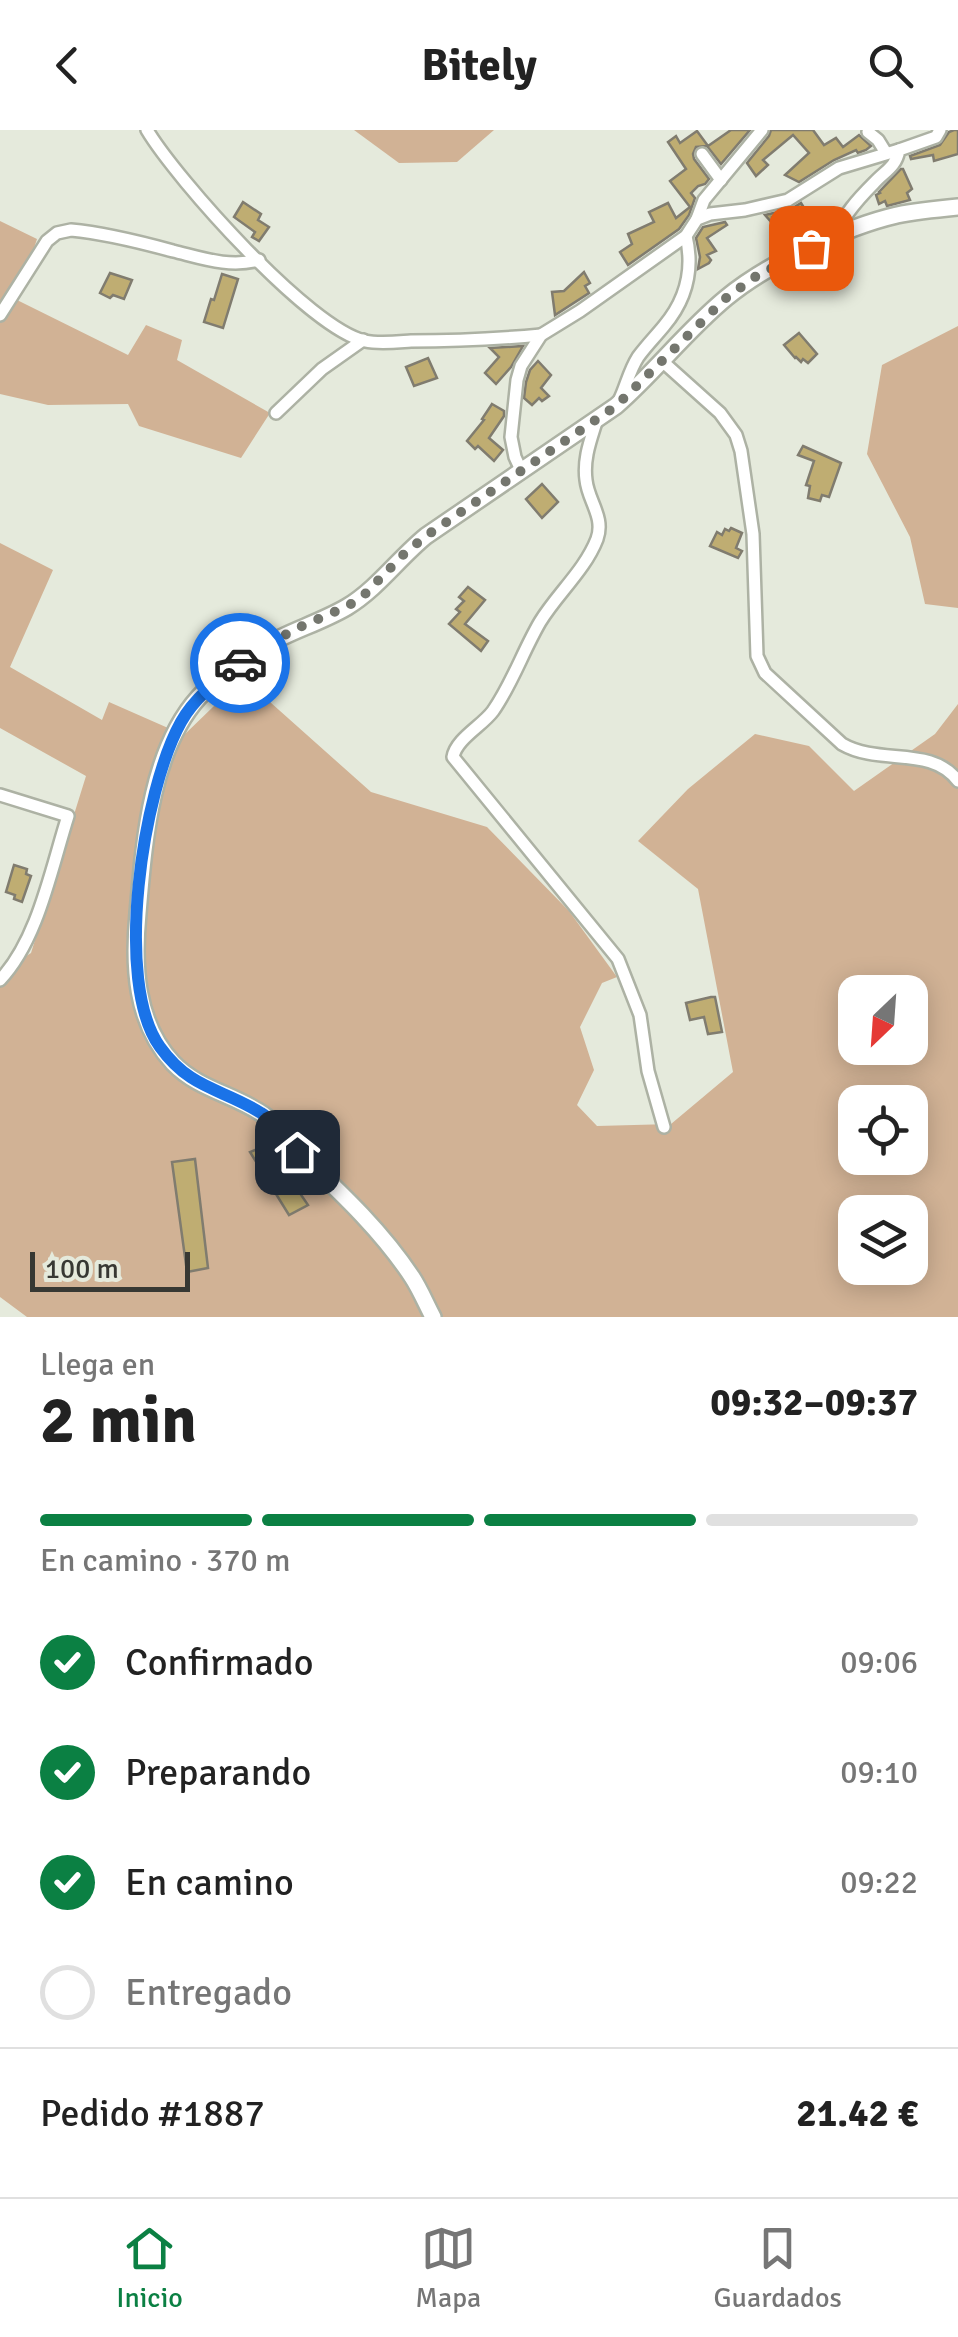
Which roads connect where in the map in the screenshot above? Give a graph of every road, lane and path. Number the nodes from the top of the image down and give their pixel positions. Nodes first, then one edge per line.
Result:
1 (147, 130) edge
2 (762, 130) edge
3 (940, 130) edge
4 (868, 132) dead end
5 (918, 136) edge
6 (893, 152) junction
7 (702, 154) dead end
8 (721, 180) junction
9 (958, 207) edge
10 (697, 219) junction
11 (686, 236) junction
12 (835, 238) junction
13 (259, 260) junction
14 (0, 316) edge
15 (541, 335) junction
16 (363, 340) junction
17 (662, 361) junction
18 (616, 406) junction
19 (276, 413) dead end
20 (597, 419) junction
21 (522, 470) junction
22 (958, 782) edge
23 (0, 795) edge
24 (0, 980) edge
25 (664, 1126) dead end
26 (433, 1317) edge

1 - 13 street
2 - 8 street
3 - 5 street
4 - 6 street
5 - 6 street
6 - 10 street
6 - 12 street
7 - 8 street
8 - 10 street
9 - 12 street
10 - 11 street
11 - 15 street
11 - 18 street
12 - 17 street
13 - 14 street
13 - 16 street
15 - 16 street
15 - 21 street
16 - 19 street
17 - 18 street
17 - 22 street
18 - 20 street
20 - 21 street
20 - 25 street
21 - 26 street
23 - 24 street

